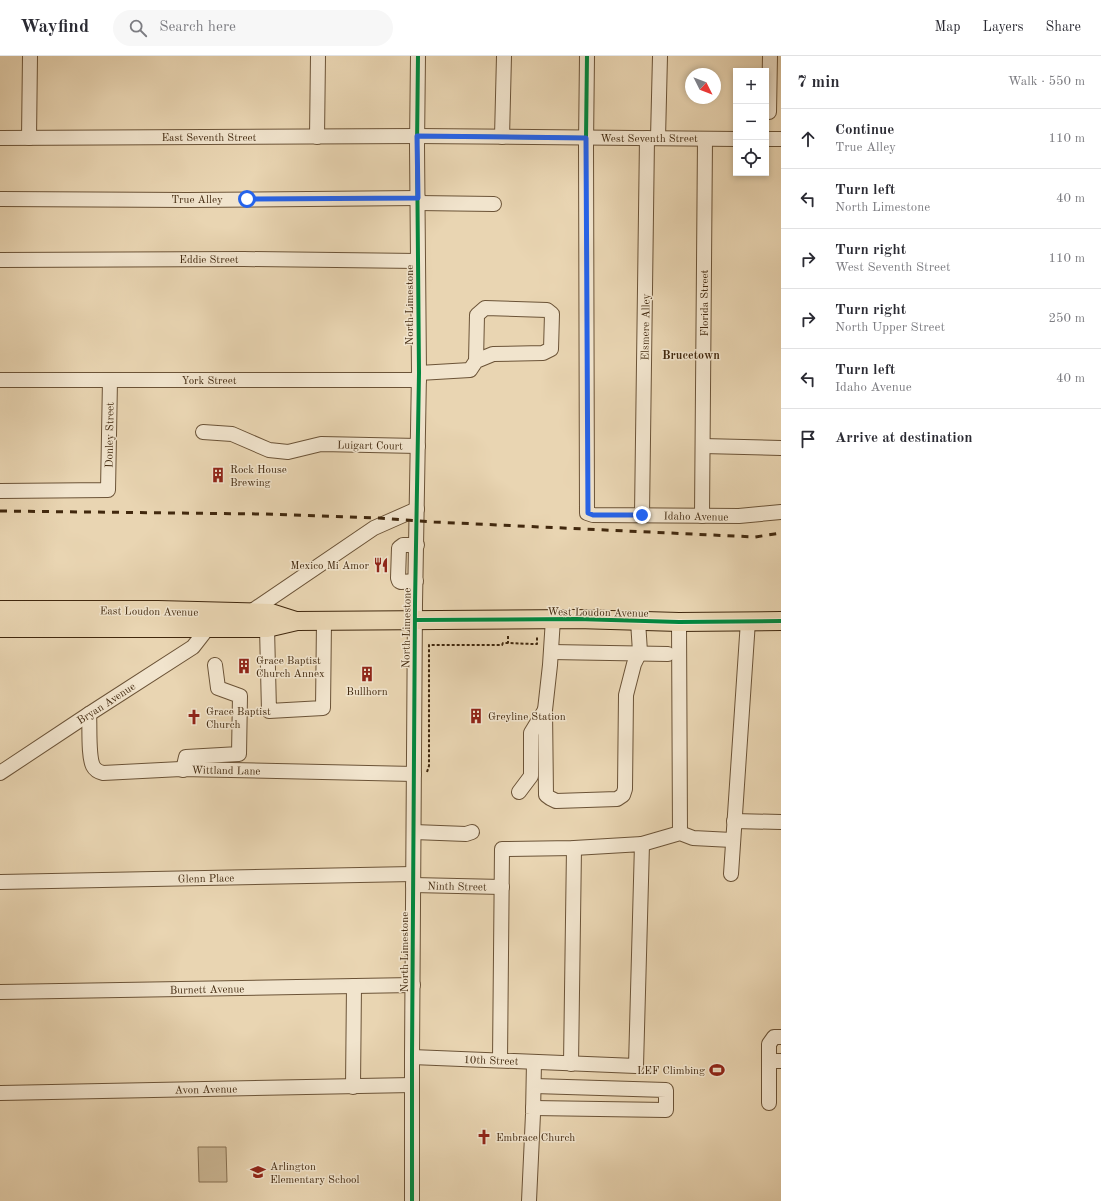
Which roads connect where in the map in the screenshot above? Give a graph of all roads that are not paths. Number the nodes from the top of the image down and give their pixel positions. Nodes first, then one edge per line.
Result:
1 (30, 56) edge
2 (318, 56) edge
3 (418, 56) edge
4 (504, 56) edge
5 (587, 56) edge
6 (660, 56) edge
7 (770, 56) edge
8 (769, 112) dead end
9 (317, 136) junction
10 (417, 136) junction
11 (502, 137) junction
12 (0, 138) edge
13 (29, 138) junction
14 (586, 138) junction
15 (653, 138) junction
16 (705, 139) junction
17 (733, 139) edge
18 (769, 139) edge
19 (781, 139) edge
20 (0, 199) edge
21 (418, 200) junction
22 (494, 204) dead end
23 (0, 260) edge
24 (418, 261) junction
25 (476, 361) junction
26 (419, 376) junction
27 (0, 380) edge
28 (110, 380) junction
29 (203, 432) dead end
30 (418, 446) junction
31 (703, 446) junction
32 (781, 448) edge
33 (0, 491) edge
34 (417, 509) junction
35 (781, 512) edge
36 (642, 515) junction
37 (702, 516) junction
38 (0, 610) edge
39 (249, 613) junction
40 (44, 619) junction
41 (553, 619) junction
42 (415, 620) junction
43 (297, 621) junction
44 (324, 621) junction
45 (638, 621) junction
46 (748, 621) junction
47 (781, 621) edge
48 (679, 622) junction
49 (0, 628) edge
50 (267, 628) junction
51 (207, 629) junction
52 (668, 654) dead end
53 (551, 658) junction
54 (637, 658) junction
55 (215, 665) dead end
56 (545, 710) junction
57 (89, 714) junction
58 (183, 770) junction
59 (420, 773) junction
60 (0, 774) edge
61 (519, 792) dead end
62 (734, 821) junction
63 (781, 822) edge
64 (414, 832) junction
65 (472, 832) dead end
66 (680, 833) junction
67 (732, 840) junction
68 (642, 844) junction
69 (574, 848) junction
70 (731, 874) dead end
71 (413, 880) junction
72 (0, 882) edge
73 (502, 887) junction
74 (413, 985) junction
75 (354, 986) junction
76 (0, 992) edge
77 (781, 1037) edge
78 (412, 1057) junction
79 (500, 1060) junction
80 (775, 1061) edge
81 (534, 1062) junction
82 (571, 1064) junction
83 (412, 1085) junction
84 (534, 1086) junction
85 (353, 1087) junction
86 (0, 1093) edge
87 (769, 1103) dead end
88 (533, 1115) junction
89 (529, 1198) edge
90 (412, 1201) edge

1 - 13 street
2 - 9 street
3 - 10 street, North Limestone
4 - 11 street
5 - 14 street
6 - 15 street, Elsmere Alley
7 - 8 street
9 - 10 street, East Seventh Street
9 - 13 street, East Seventh Street
10 - 11 street, West Seventh Street
10 - 21 street, North Limestone
11 - 14 street, West Seventh Street
12 - 13 street, East Seventh Street
14 - 15 street, West Seventh Street
14 - 36 street, Idaho Avenue
15 - 16 street, West Seventh Street
15 - 36 street, Elsmere Alley
16 - 17 street, West Seventh Street
16 - 31 street, Florida Street
18 - 19 street
20 - 21 street, True Alley
21 - 22 street, True Alley
21 - 24 street, North Limestone
23 - 24 street, Eddie Street
24 - 26 street, North Limestone
25 - 25 street
25 - 26 street, York Street
26 - 28 street, York Street
26 - 30 street, North Limestone
27 - 28 street, York Street
28 - 33 street, Donley Street
29 - 30 street, Luigart Court
30 - 34 street, North Limestone
31 - 32 street
31 - 37 street, Florida Street
34 - 39 street
34 - 42 street, North Limestone
35 - 37 street, Idaho Avenue
36 - 37 street, Idaho Avenue
38 - 40 main road, East Loudon Avenue
39 - 40 main road, East Loudon Avenue
39 - 43 main road, East Loudon Avenue
40 - 49 main road, East Loudon Avenue
40 - 51 main road, East Loudon Avenue
41 - 42 main road, West Loudon Avenue
41 - 45 main road, West Loudon Avenue
41 - 53 street
42 - 44 main road, East Loudon Avenue
42 - 59 street, North Limestone
43 - 44 main road, East Loudon Avenue
43 - 50 main road, East Loudon Avenue
44 - 50 street
45 - 48 main road, West Loudon Avenue
45 - 54 street
46 - 47 main road, West Loudon Avenue
46 - 48 main road, West Loudon Avenue
46 - 62 street
48 - 66 street
50 - 51 main road, East Loudon Avenue
51 - 57 street, Bryan Avenue
52 - 54 street
53 - 54 street
53 - 56 street
54 - 56 street
55 - 58 street
56 - 61 street
57 - 58 street, Wittland Lane
57 - 60 street, Bryan Avenue
58 - 59 street, Wittland Lane
59 - 64 street, North Limestone
62 - 63 street
62 - 67 street
64 - 65 street
64 - 71 street, North Limestone
66 - 67 street
66 - 68 street
67 - 70 street
68 - 69 street
68 - 82 street, 10th Street
69 - 73 street
69 - 82 street
71 - 72 street, Glenn Place
71 - 73 street, Ninth Street
71 - 74 street, North Limestone
73 - 79 street
74 - 75 street, Burnett Avenue
74 - 78 street, North Limestone
75 - 76 street, Burnett Avenue
75 - 85 street
77 - 80 street
78 - 79 street, 10th Street
78 - 83 street, North Limestone
79 - 81 street, 10th Street
80 - 87 street
81 - 82 street, 10th Street
81 - 84 street
83 - 85 street, Avon Avenue
83 - 90 street, North Limestone
84 - 88 street
84 - 88 street
85 - 86 street, Avon Avenue
88 - 89 street

